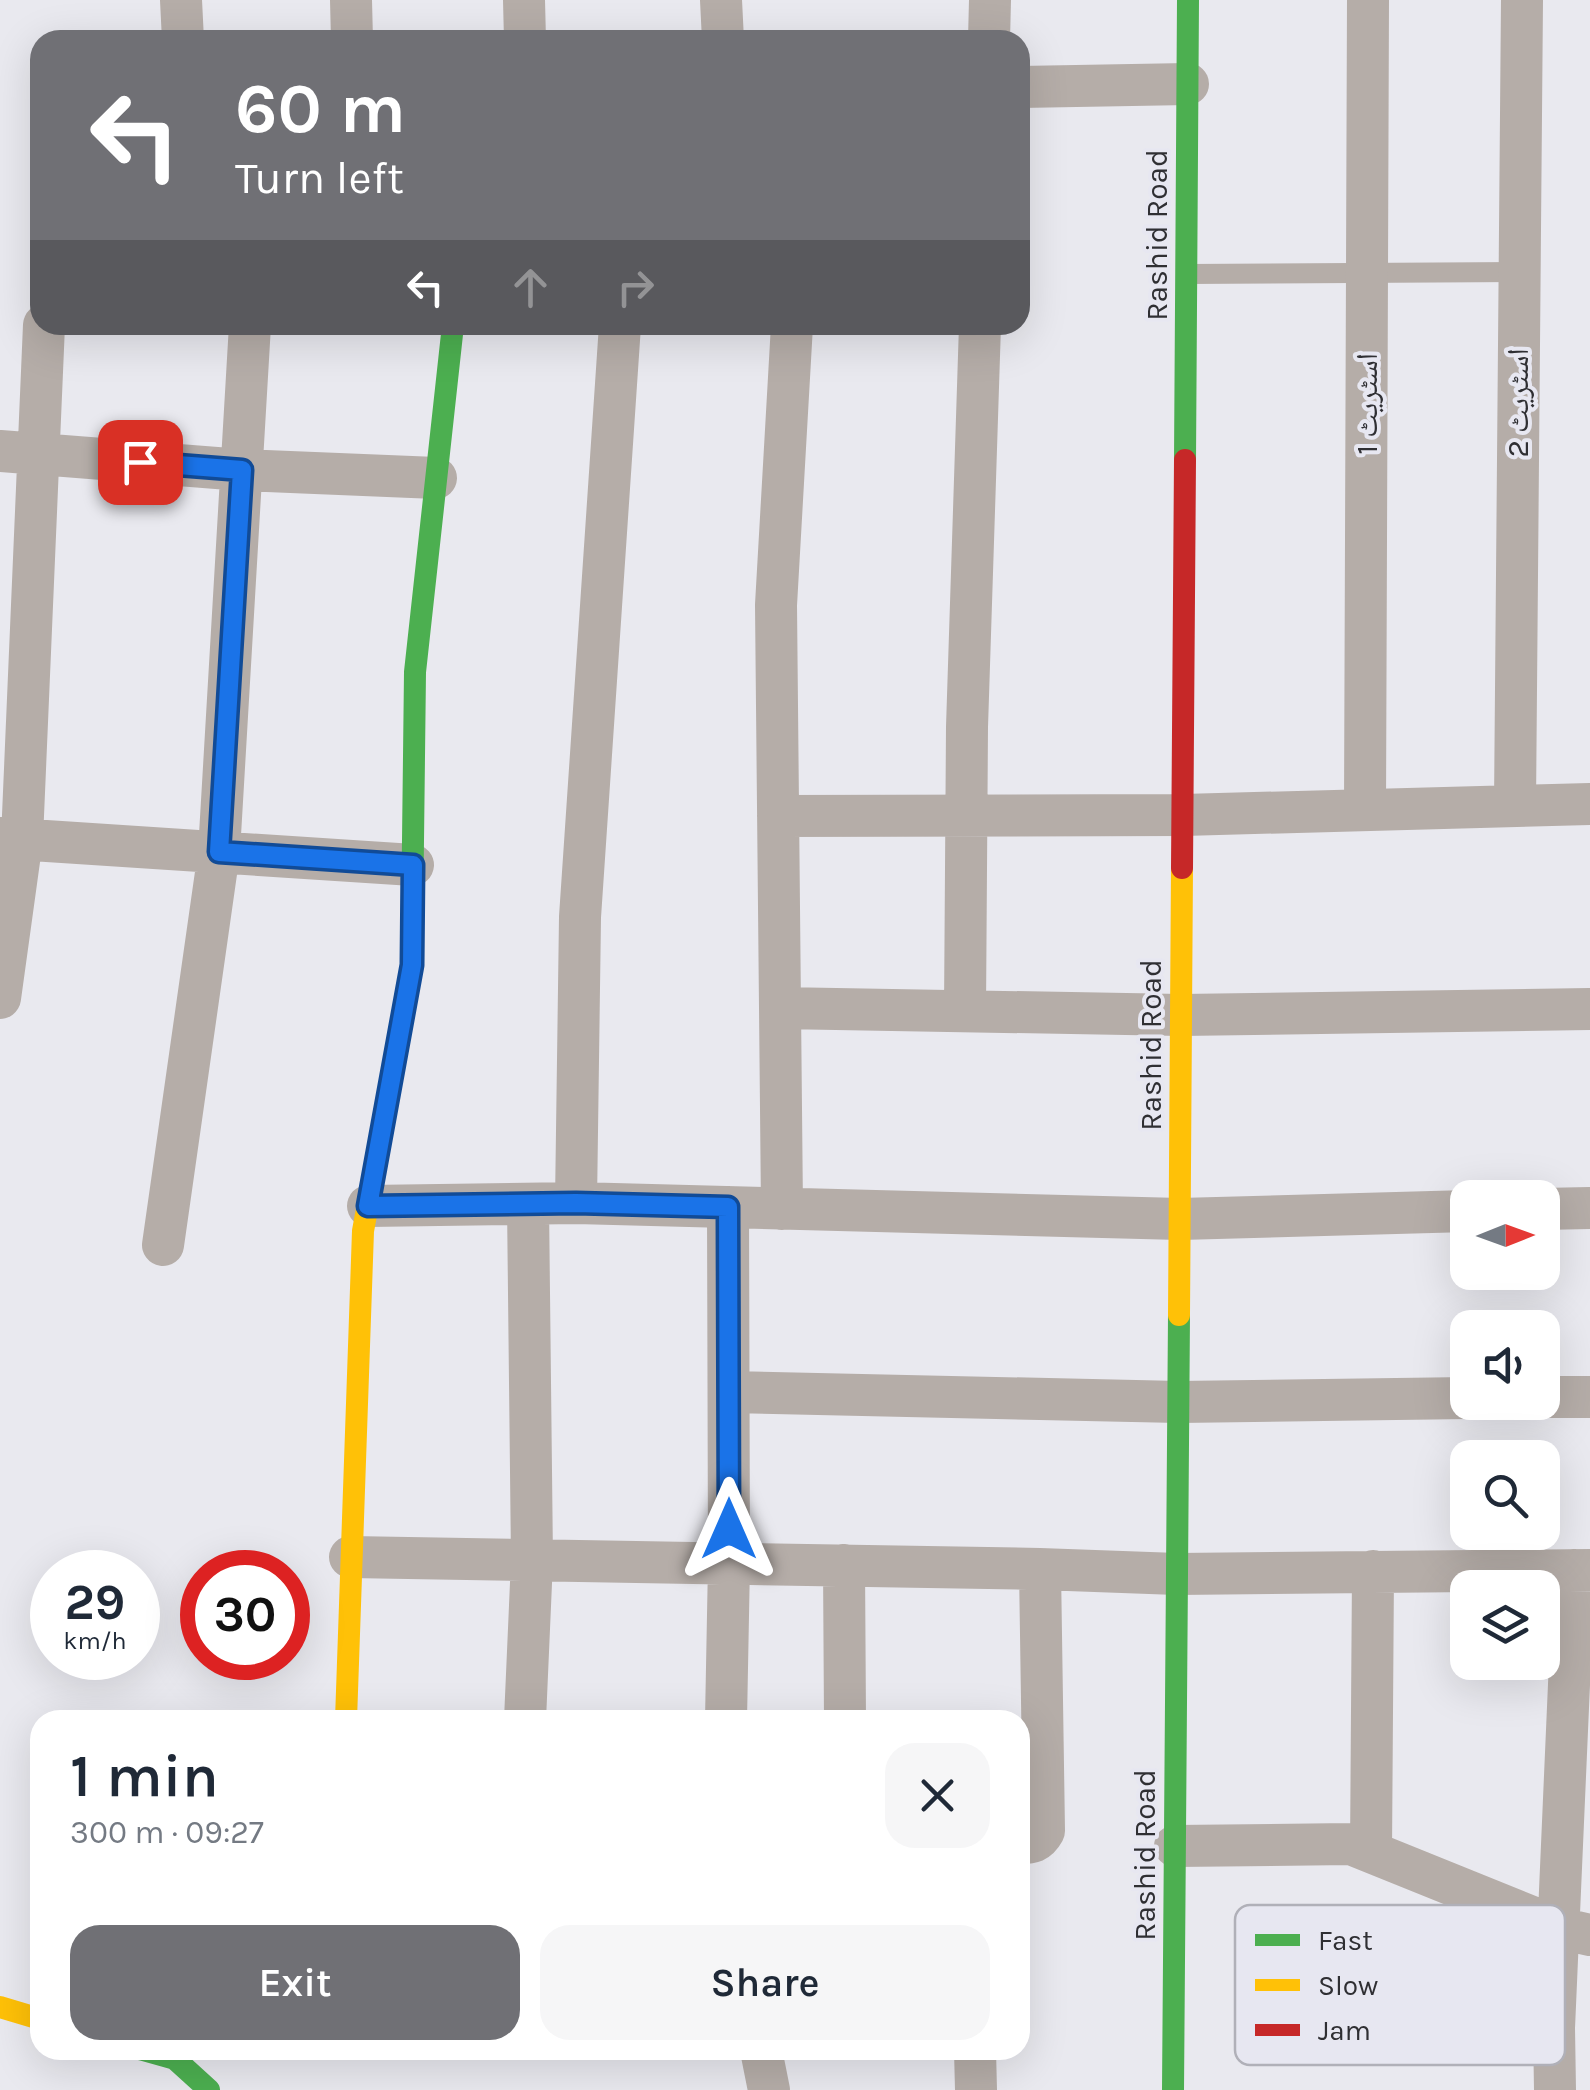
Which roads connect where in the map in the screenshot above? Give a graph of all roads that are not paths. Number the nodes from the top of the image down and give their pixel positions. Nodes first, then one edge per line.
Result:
1 (181, 0) edge
2 (350, 0) edge
3 (524, 0) edge
4 (721, 0) edge
5 (990, 0) edge
6 (1188, 0) edge
7 (1368, 0) edge
8 (1522, 0) edge
9 (182, 30) edge
10 (352, 30) edge
11 (525, 30) edge
12 (722, 30) edge
13 (989, 30) edge
14 (1188, 84) junction
15 (1030, 87) edge
16 (1520, 272) junction
17 (1187, 274) junction
18 (1367, 274) junction
19 (42, 335) edge
20 (249, 335) edge
21 (452, 335) edge
22 (619, 335) edge
23 (791, 335) edge
24 (980, 335) edge
25 (18, 452) edge
26 (242, 470) junction
27 (436, 478) junction
28 (1590, 804) edge
29 (1516, 805) junction
30 (1365, 808) junction
31 (966, 815) junction
32 (1183, 815) junction
33 (778, 816) junction
34 (11, 838) edge
35 (219, 852) junction
36 (413, 865) junction
37 (0, 998) edge
38 (780, 1008) junction
39 (1590, 1009) edge
40 (966, 1011) junction
41 (1181, 1015) junction
42 (576, 1203) junction
43 (528, 1204) junction
44 (368, 1206) junction
45 (728, 1207) junction
46 (1590, 1208) edge
47 (782, 1209) junction
48 (1560, 1209) edge
49 (1450, 1211) edge
50 (1180, 1218) junction
51 (162, 1245) dead end
52 (729, 1392) junction
53 (1590, 1396) edge
54 (1560, 1397) edge
55 (1450, 1398) edge
56 (1178, 1402) junction
57 (350, 1558) junction
58 (532, 1560) junction
59 (730, 1563) junction
60 (844, 1565) junction
61 (1040, 1569) junction
62 (1373, 1570) junction
63 (1582, 1570) edge
64 (1176, 1574) junction
65 (346, 1710) edge
66 (525, 1710) edge
67 (726, 1710) edge
68 (844, 1710) edge
69 (1030, 1843) edge
70 (1175, 1846) junction
71 (1370, 1852) junction
72 (1507, 1905) edge
73 (1574, 1931) edge
74 (1565, 1975) edge
75 (0, 2007) edge
76 (30, 2016) edge
77 (175, 2060) edge
78 (763, 2060) edge
79 (974, 2060) edge
80 (209, 2090) edge
81 (769, 2090) edge
82 (976, 2090) edge
83 (1173, 2090) edge

1 - 9 street
2 - 10 street
3 - 11 street
4 - 12 street
5 - 13 street
6 - 14 main road, Rashid Road
7 - 18 street, اسٹریٹ 1
8 - 16 street, اسٹریٹ 2
14 - 15 street
14 - 17 main road, Rashid Road
16 - 18 lane
16 - 29 street, اسٹریٹ 2
17 - 18 lane
17 - 32 main road, Rashid Road
18 - 30 street, اسٹریٹ 1
19 - 25 street
20 - 26 street
21 - 27 main road
22 - 42 street
23 - 33 street
24 - 31 street
25 - 26 street
25 - 34 street
26 - 27 street
26 - 35 street
27 - 36 main road
28 - 29 street
29 - 30 street
30 - 32 street
31 - 32 street
31 - 33 street
31 - 40 street
32 - 41 main road, Rashid Road
33 - 38 street
34 - 35 street
34 - 37 street
35 - 36 street
35 - 51 street
36 - 44 main road
38 - 40 street
38 - 47 street
39 - 41 street
40 - 41 street
41 - 50 main road, Rashid Road
42 - 43 street
42 - 45 street
43 - 44 street
43 - 58 street
44 - 57 main road
45 - 47 street
45 - 52 street
46 - 48 street
47 - 50 street
49 - 50 street
50 - 56 main road, Rashid Road
52 - 56 street
52 - 59 street
53 - 54 street
55 - 56 street
56 - 64 main road, Rashid Road
57 - 58 street
57 - 65 main road
58 - 59 street
58 - 66 street
59 - 60 street
59 - 67 street
60 - 61 street
60 - 68 street
61 - 64 street
61 - 69 street
62 - 63 street
62 - 64 street
62 - 71 street
63 - 73 street
64 - 70 main road, Rashid Road
70 - 71 street
70 - 83 main road, Rashid Road
71 - 72 street
73 - 74 street
75 - 76 main road
77 - 80 main road
78 - 81 street
79 - 82 street

